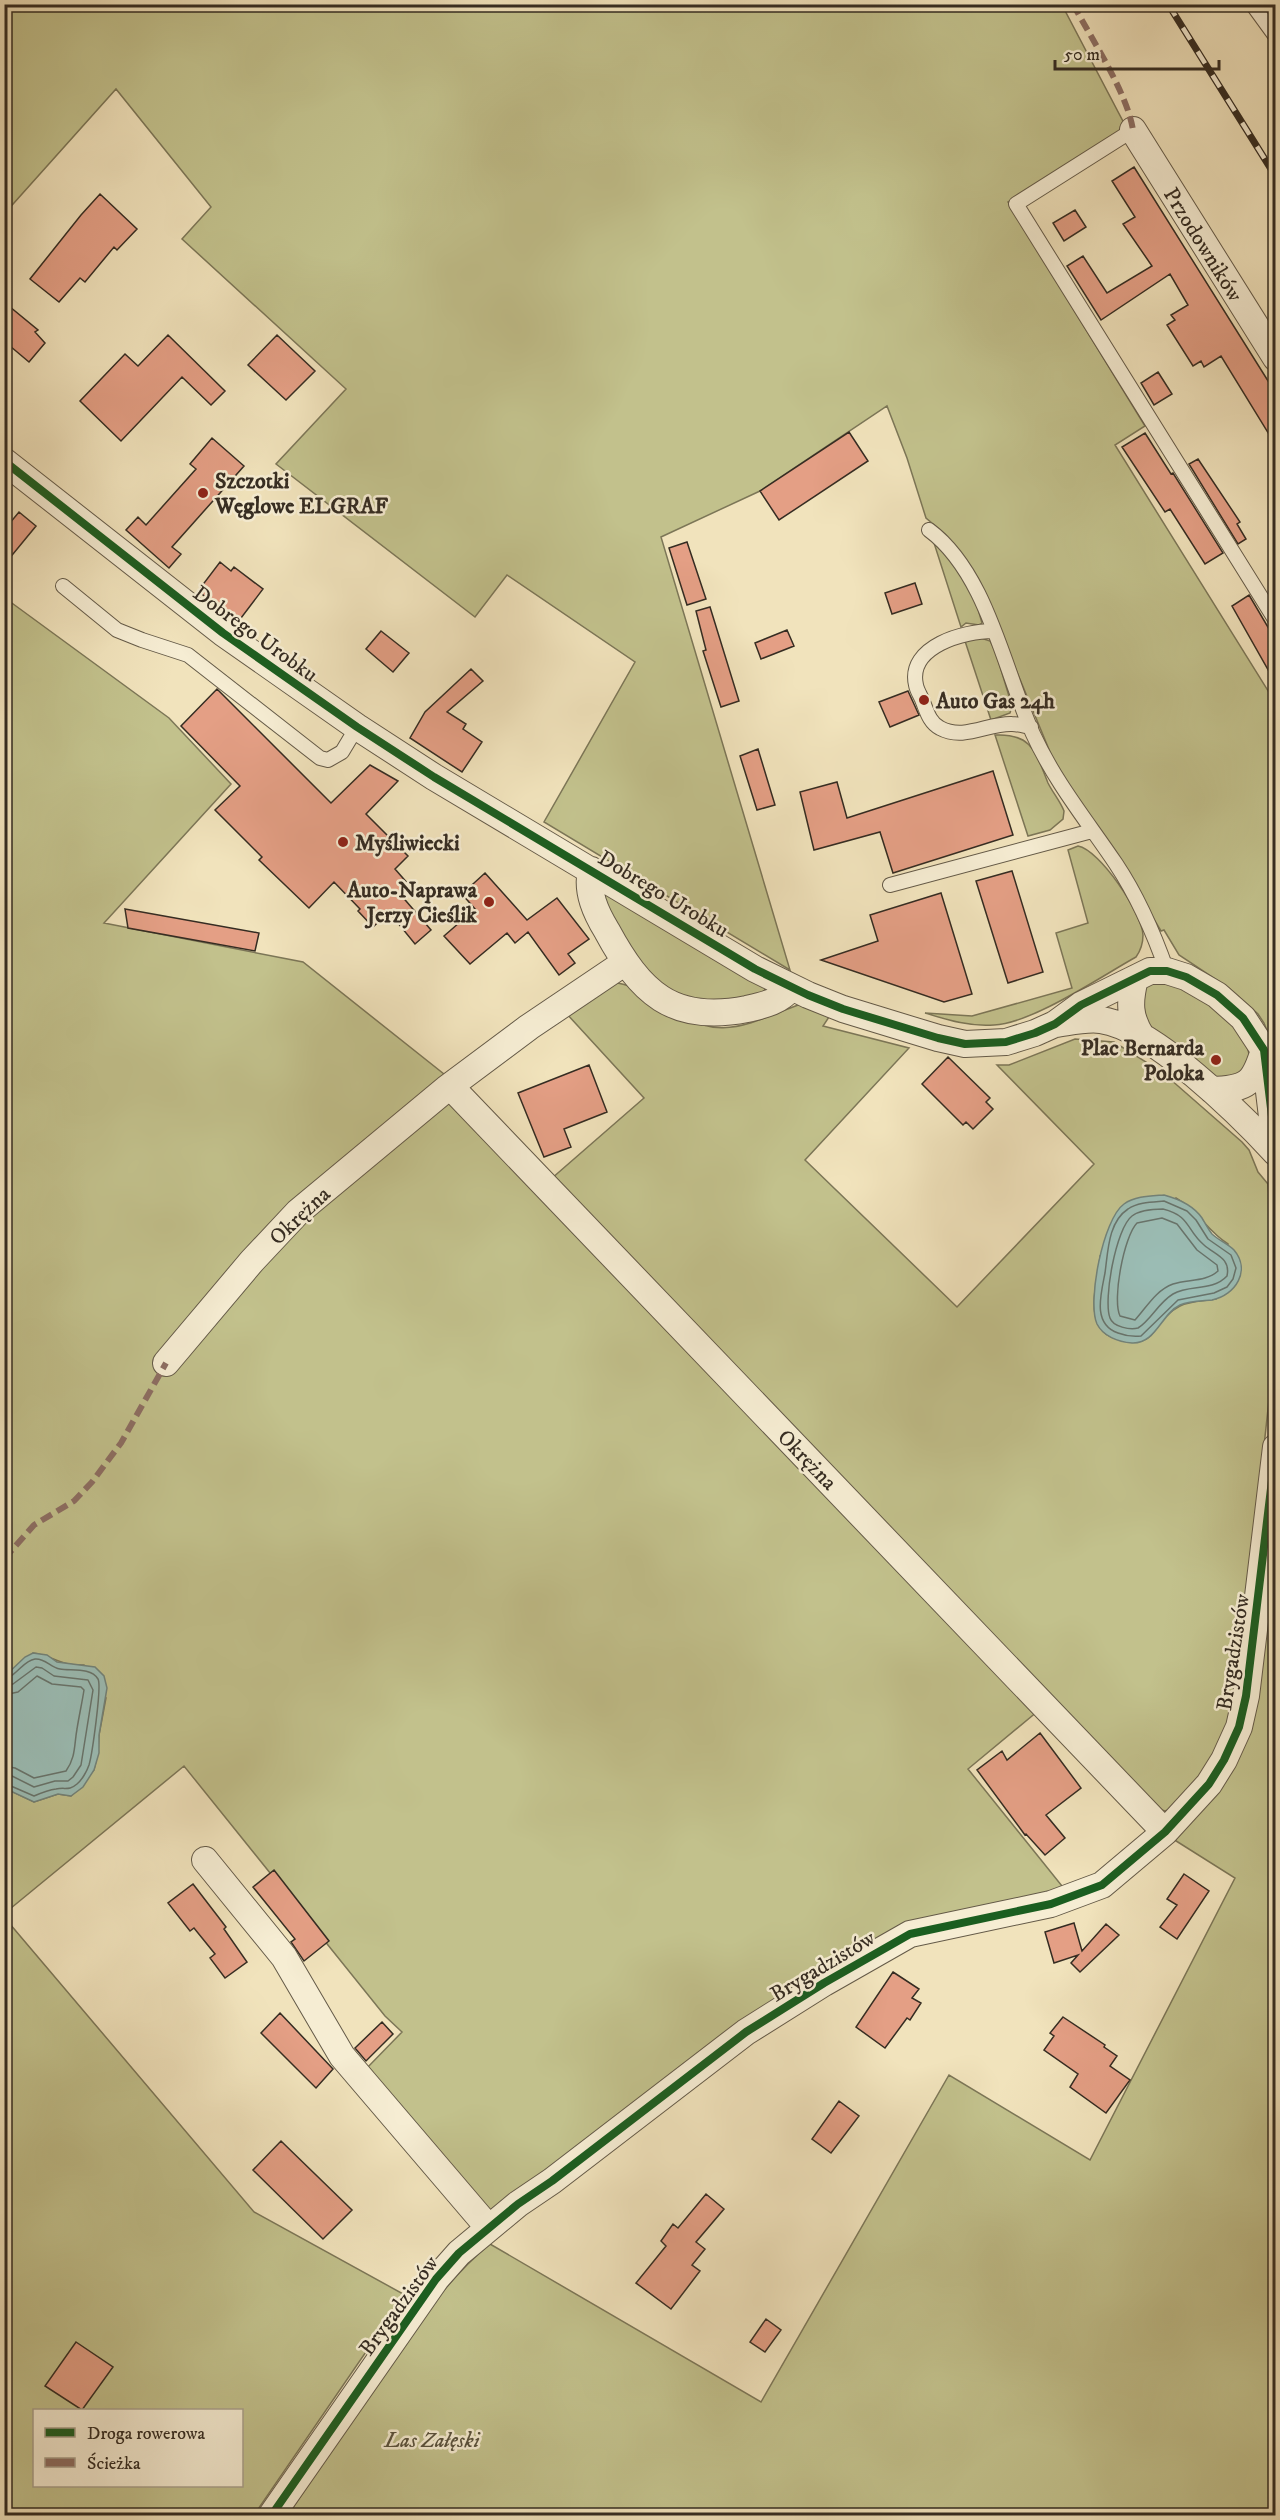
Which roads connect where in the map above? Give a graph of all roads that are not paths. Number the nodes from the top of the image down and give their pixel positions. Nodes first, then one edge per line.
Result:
1 (1252, 4) edge
2 (1275, 37) edge
3 (1133, 130) joint
4 (1275, 358) edge
5 (4, 461) edge
6 (929, 530) dead end
7 (63, 586) dead end
8 (1275, 621) edge
9 (993, 631) junction
10 (1030, 727) junction
11 (357, 728) junction
12 (1092, 831) junction
13 (591, 870) junction
14 (890, 885) dead end
15 (624, 963) junction
16 (1167, 971) junction
17 (1135, 980) junction
18 (791, 988) junction
19 (1055, 1024) junction
20 (1142, 1036) junction
21 (1264, 1050) junction
22 (450, 1086) junction
23 (1212, 1090) junction
24 (1275, 1152) edge
25 (166, 1363) dead end
26 (1275, 1447) edge
27 (1165, 1832) junction
28 (205, 1860) dead end
29 (488, 2227) junction
30 (271, 2516) edge

1 - 2 lane
3 - 4 street, Przodowników
3 - 8 lane
5 - 11 street, Dobrego Urobku
6 - 9 lane
7 - 11 lane
9 - 10 lane
9 - 10 lane
10 - 12 lane
11 - 13 street, Dobrego Urobku
12 - 14 lane
12 - 16 lane
13 - 15 street
13 - 18 street, Dobrego Urobku
15 - 18 street
15 - 22 street, Okrężna
16 - 17 street, Dobrego Urobku
16 - 21 street, Dobrego Urobku
17 - 19 street, Dobrego Urobku
17 - 20 street, Dobrego Urobku
18 - 19 street, Dobrego Urobku
19 - 20 street, Dobrego Urobku
20 - 23 street, Dobrego Urobku
21 - 23 street
21 - 24 street, Dobrego Urobku
22 - 25 street, Okrężna
22 - 27 street, Okrężna
23 - 24 street, Dobrego Urobku
26 - 27 street, Brygadzistów
27 - 29 street, Brygadzistów
28 - 29 street
29 - 30 street, Brygadzistów

